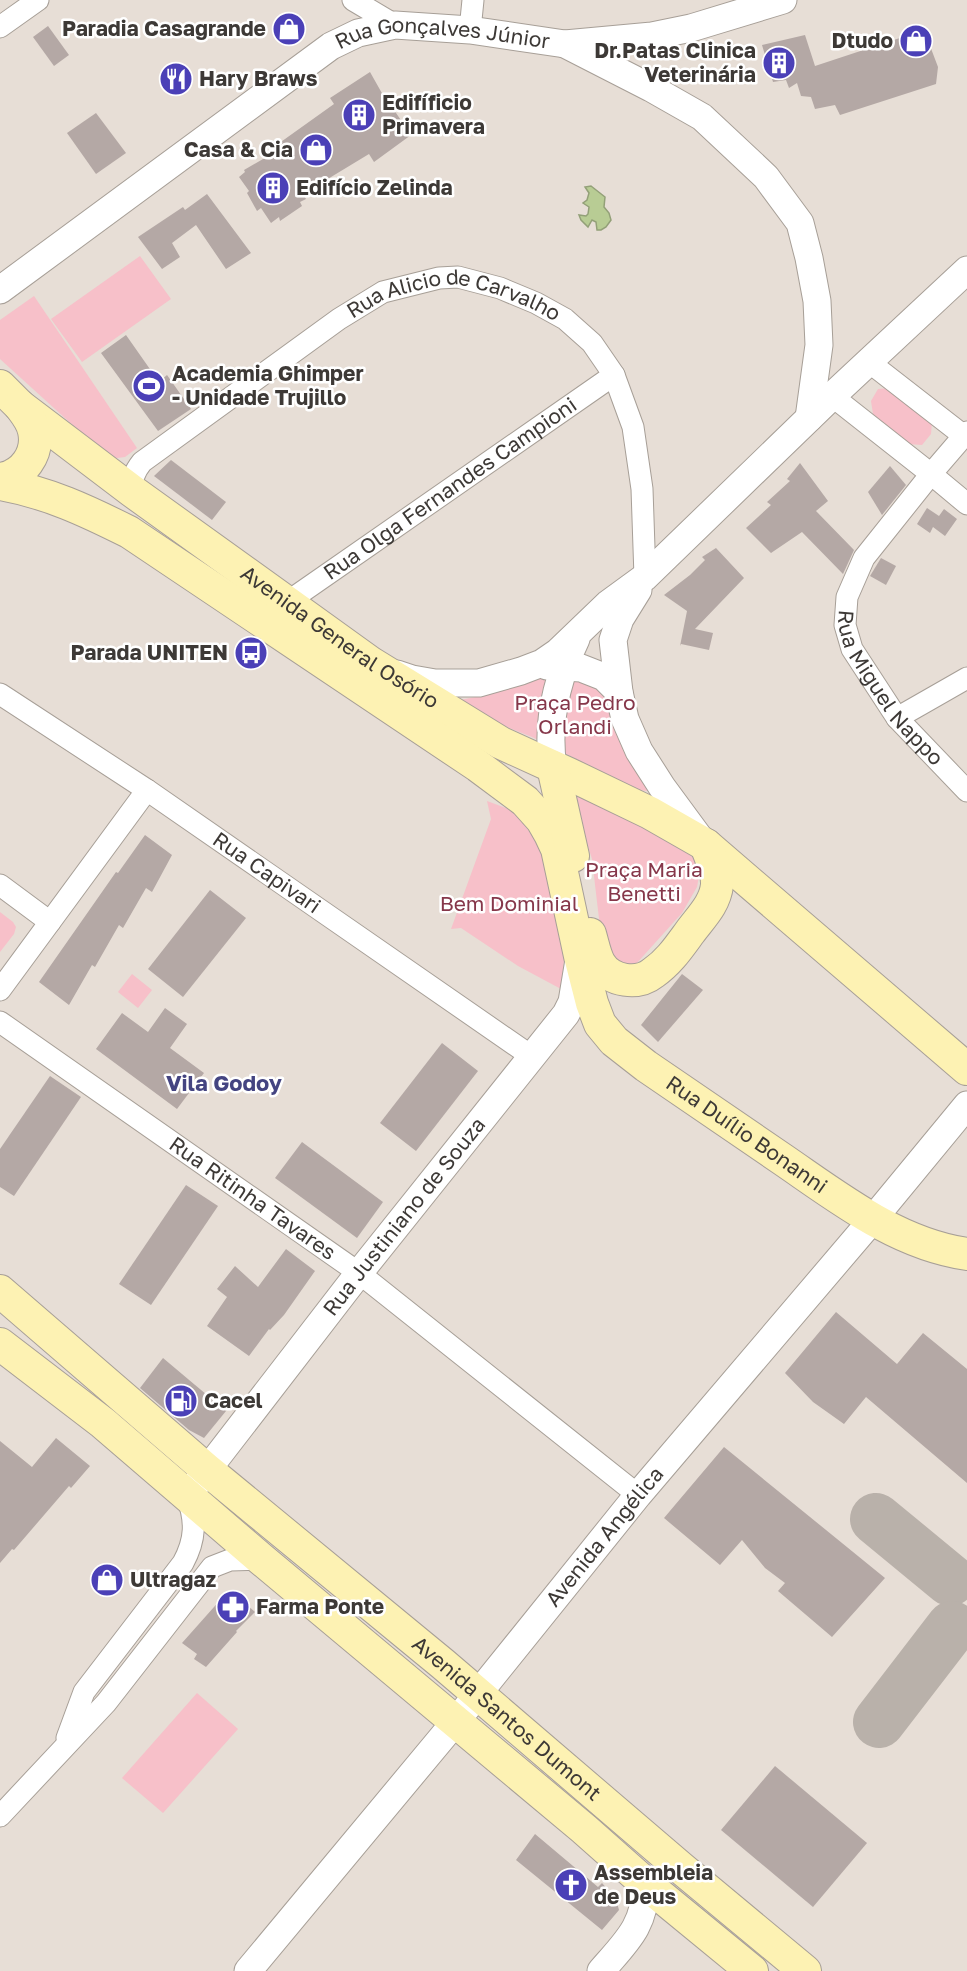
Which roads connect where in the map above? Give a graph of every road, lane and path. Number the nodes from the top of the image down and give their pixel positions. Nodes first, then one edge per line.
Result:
1 (38, 0) edge
2 (351, 0) edge
3 (473, 0) edge
4 (783, 0) edge
5 (395, 24) junction
6 (0, 27) edge
7 (470, 30) junction
8 (358, 33) junction
9 (652, 36) junction
10 (565, 44) junction
11 (651, 88) junction
12 (967, 270) edge
13 (0, 290) edge
14 (819, 345) junction
15 (869, 362) junction
16 (614, 375) junction
17 (840, 388) junction
18 (10, 396) edge
19 (809, 418) junction
20 (966, 434) edge
21 (931, 474) junction
22 (0, 479) edge
23 (0, 484) edge
24 (132, 491) junction
25 (967, 504) edge
26 (645, 577) junction
27 (286, 603) junction
28 (581, 630) junction
29 (371, 663) junction
30 (563, 666) junction
31 (521, 671) junction
32 (967, 678) edge
33 (619, 692) junction
34 (0, 694) edge
35 (897, 718) junction
36 (553, 767) junction
37 (147, 790) junction
38 (967, 791) edge
39 (706, 845) junction
40 (557, 849) junction
41 (0, 885) edge
42 (582, 896) junction
43 (50, 922) junction
44 (580, 956) junction
45 (0, 990) edge
46 (0, 1022) edge
47 (531, 1056) junction
48 (967, 1069) edge
49 (967, 1105) edge
50 (873, 1219) junction
51 (967, 1254) edge
52 (359, 1273) junction
53 (0, 1291) edge
54 (0, 1344) edge
55 (207, 1469) junction
56 (638, 1495) junction
57 (187, 1496) junction
58 (261, 1559) junction
59 (84, 1692) junction
60 (477, 1694) junction
61 (102, 1707) junction
62 (456, 1721) junction
63 (63, 1747) junction
64 (0, 1816) edge
65 (646, 1884) junction
66 (248, 1971) edge
67 (601, 1971) edge
68 (752, 1971) edge
69 (806, 1971) edge

1 - 6 street
2 - 5 street
2 - 8 street
3 - 7 street
4 - 9 street, Rua Gonçalves Júnior
5 - 7 street, Rua Gonçalves Júnior
5 - 8 street, Rua Gonçalves Júnior
7 - 10 street, Rua Gonçalves Júnior
8 - 13 street, Rua Gonçalves Júnior
9 - 10 street, Rua Gonçalves Júnior
9 - 11 street
10 - 11 street
11 - 14 street
12 - 15 street
14 - 17 street
14 - 19 street
15 - 17 street
15 - 20 street
16 - 24 street, Rua Alicio de Carvalho
16 - 26 street, Rua Alicio de Carvalho
16 - 27 street, Rua Olga Fernandes Campioni
17 - 19 street
17 - 21 street
18 - 22 main road
18 - 24 main road, Avenida General Osório
19 - 26 street
20 - 21 street, Rua Miguel Nappo
21 - 25 street
21 - 35 street, Rua Miguel Nappo
23 - 40 main road, Avenida General Osório
24 - 27 main road, Avenida General Osório
26 - 28 street
26 - 33 street
27 - 29 main road, Avenida General Osório
28 - 30 street
28 - 31 street
29 - 31 street
29 - 36 main road, Avenida General Osório
30 - 31 street
30 - 33 street
30 - 36 street
32 - 35 street
33 - 39 street
34 - 37 street, Rua Capivari
35 - 38 street, Rua Miguel Nappo
36 - 39 main road, Avenida General Osório
36 - 42 main road
37 - 43 street
37 - 47 street, Rua Capivari
39 - 42 main road
39 - 48 main road, Avenida General Osório
40 - 42 main road
40 - 44 main road, Avenida General Osório
41 - 43 street
42 - 44 main road
43 - 45 street
44 - 47 street, Rua Justiniano de Souza
44 - 50 main road, Rua Duílio Bonanni
46 - 52 street, Rua Ritinha Tavares
47 - 52 street, Rua Justiniano de Souza
49 - 50 street, Avenida Angélica
50 - 51 main road, Rua Duílio Bonanni
50 - 56 street, Avenida Angélica
52 - 55 street, Rua Justiniano de Souza
52 - 56 street, Rua Ritinha Tavares
53 - 55 main road, Avenida Santos Dumont
54 - 57 main road, Avenida Santos Dumont
55 - 57 street
55 - 60 main road, Avenida Santos Dumont
56 - 60 street, Avenida Angélica
57 - 58 main road, Avenida Santos Dumont
57 - 59 street
58 - 61 street
58 - 62 main road, Avenida Santos Dumont
59 - 61 street
59 - 63 street
60 - 62 street, Avenida Angélica
60 - 69 main road, Avenida Santos Dumont
61 - 63 street
62 - 65 main road, Avenida Santos Dumont
62 - 66 street, Avenida Angélica
63 - 64 street
65 - 67 street
65 - 68 main road, Avenida Santos Dumont

